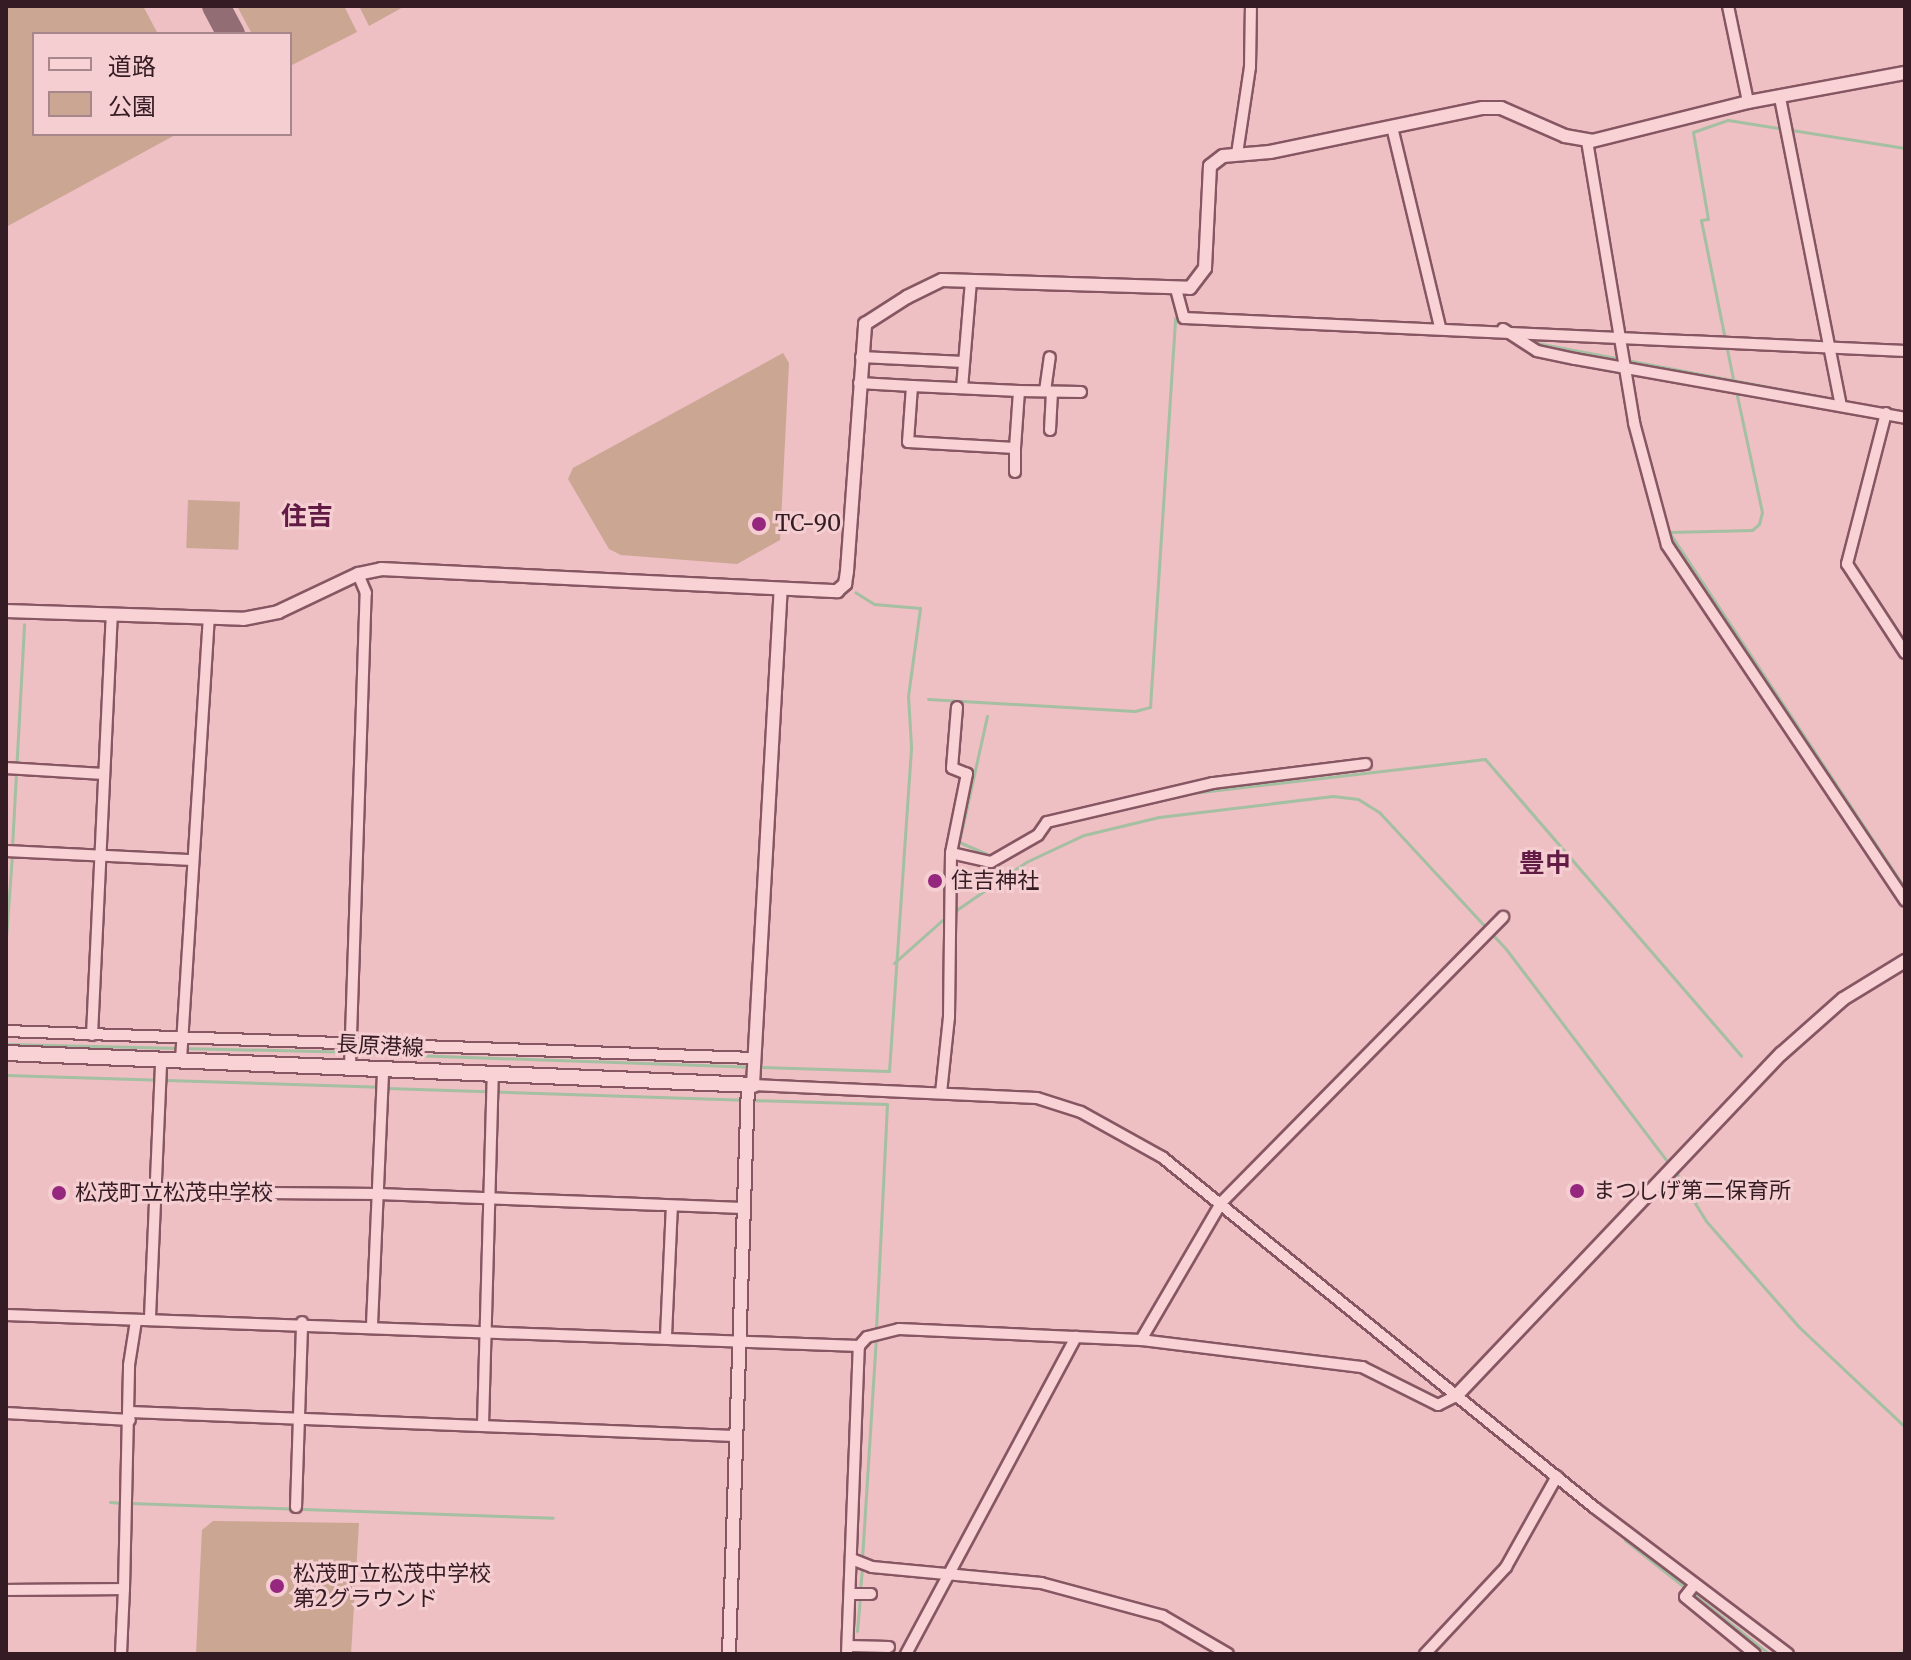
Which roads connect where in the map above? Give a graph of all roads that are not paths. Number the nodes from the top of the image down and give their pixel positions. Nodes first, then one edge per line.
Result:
1 (1251, 6) edge
2 (1728, 6) edge
3 (1905, 73) edge
4 (1780, 98) junction
5 (1748, 102) junction
6 (1392, 127) junction
7 (1587, 141) junction
8 (1237, 154) junction
9 (971, 281) junction
10 (1176, 289) junction
11 (1440, 327) junction
12 (1503, 329) junction
13 (1623, 336) junction
14 (1831, 346) junction
15 (1905, 351) edge
16 (861, 357) junction
17 (1050, 357) dead end
18 (964, 362) junction
19 (1626, 365) junction
20 (859, 383) junction
21 (912, 386) junction
22 (962, 388) junction
23 (1019, 391) junction
24 (1049, 392) junction
25 (1081, 392) dead end
26 (1841, 405) junction
27 (1886, 413) junction
28 (1905, 418) edge
29 (1050, 430) dead end
30 (1015, 448) junction
31 (1015, 472) dead end
32 (358, 574) junction
33 (781, 591) junction
34 (6, 611) edge
35 (112, 617) junction
36 (209, 621) junction
37 (1905, 653) edge
38 (957, 707) dead end
39 (1366, 764) dead end
40 (6, 768) edge
41 (103, 774) junction
42 (6, 851) edge
43 (951, 853) junction
44 (99, 855) junction
45 (193, 860) junction
46 (1905, 901) edge
47 (1503, 917) dead end
48 (1905, 961) edge
49 (6, 1031) edge
50 (92, 1035) junction
51 (182, 1040) junction
52 (351, 1044) junction
53 (6, 1053) edge
54 (754, 1058) junction
55 (161, 1060) junction
56 (181, 1060) junction
57 (350, 1066) junction
58 (383, 1068) junction
59 (493, 1074) junction
60 (750, 1085) junction
61 (941, 1093) junction
62 (155, 1192) junction
63 (378, 1194) junction
64 (490, 1199) junction
65 (1221, 1203) junction
66 (672, 1206) junction
67 (743, 1208) junction
68 (6, 1315) edge
69 (150, 1317) junction
70 (136, 1321) junction
71 (302, 1322) junction
72 (372, 1325) junction
73 (485, 1330) junction
74 (666, 1336) junction
75 (1076, 1337) junction
76 (737, 1339) junction
77 (1141, 1340) junction
78 (859, 1346) junction
79 (1456, 1396) junction
80 (6, 1413) edge
81 (130, 1416) junction
82 (299, 1417) junction
83 (483, 1425) junction
84 (735, 1436) junction
85 (1557, 1476) junction
86 (296, 1507) dead end
87 (854, 1560) junction
88 (949, 1574) junction
89 (1695, 1584) junction
90 (124, 1589) junction
91 (6, 1590) edge
92 (851, 1594) junction
93 (871, 1594) dead end
94 (889, 1647) dead end
95 (847, 1650) edge
96 (121, 1654) edge
97 (729, 1654) edge
98 (906, 1654) edge
99 (1228, 1654) edge
100 (1425, 1654) edge
101 (1755, 1654) edge
102 (1788, 1654) edge

1 - 8 street
2 - 5 street
3 - 4 street
4 - 5 street
4 - 14 street
5 - 7 street
6 - 7 street
6 - 8 street
6 - 11 street
7 - 13 street
8 - 10 street
9 - 10 street
9 - 16 street
9 - 18 street
10 - 11 street
11 - 12 street
12 - 13 street
12 - 19 street
13 - 14 street
13 - 19 street
14 - 15 street
14 - 26 street
16 - 18 street
16 - 20 street
17 - 24 street
18 - 22 street
19 - 26 street
19 - 46 street
20 - 21 street
20 - 33 street
21 - 22 street
21 - 30 street
22 - 23 street
23 - 24 street
23 - 30 street
24 - 25 street
24 - 29 street
26 - 27 street
27 - 28 street
27 - 37 street
30 - 31 street
32 - 33 street
32 - 36 street
32 - 52 street
33 - 54 street
34 - 35 street
35 - 36 street
35 - 41 street
36 - 45 street
38 - 43 street
39 - 43 street
40 - 41 street
41 - 44 street
42 - 44 street
43 - 61 street
44 - 45 street
44 - 50 street
45 - 51 street
47 - 65 street
48 - 79 street
49 - 50 street
50 - 51 street
51 - 52 street
51 - 56 street
52 - 54 street
52 - 57 street
53 - 55 main road, 長原港線
54 - 60 street
55 - 56 main road, 長原港線
55 - 62 street
56 - 57 main road, 長原港線
57 - 58 main road, 長原港線
58 - 59 main road, 長原港線
58 - 63 street
59 - 60 main road, 長原港線
59 - 64 street
60 - 61 street
60 - 67 street
61 - 65 street
62 - 63 street
62 - 69 street
63 - 64 street
63 - 72 street
64 - 66 street
64 - 73 street
65 - 77 street
65 - 79 street
66 - 67 street
66 - 74 street
67 - 76 street
68 - 70 street
69 - 70 street
69 - 71 street
70 - 81 street
71 - 72 street
71 - 82 street
72 - 73 street
73 - 74 street
73 - 83 street
74 - 76 street
75 - 77 street
75 - 78 street
75 - 88 street
76 - 78 street
76 - 84 street
77 - 79 street
78 - 87 street
79 - 85 street
80 - 81 street
81 - 82 street
81 - 90 street
82 - 83 street
82 - 86 street
83 - 84 street
84 - 97 street
85 - 89 street
85 - 100 street
87 - 88 street
87 - 92 street
88 - 98 street
88 - 99 street
89 - 101 street
89 - 102 street
90 - 91 street
90 - 96 street
92 - 93 street
92 - 95 street
94 - 95 street

